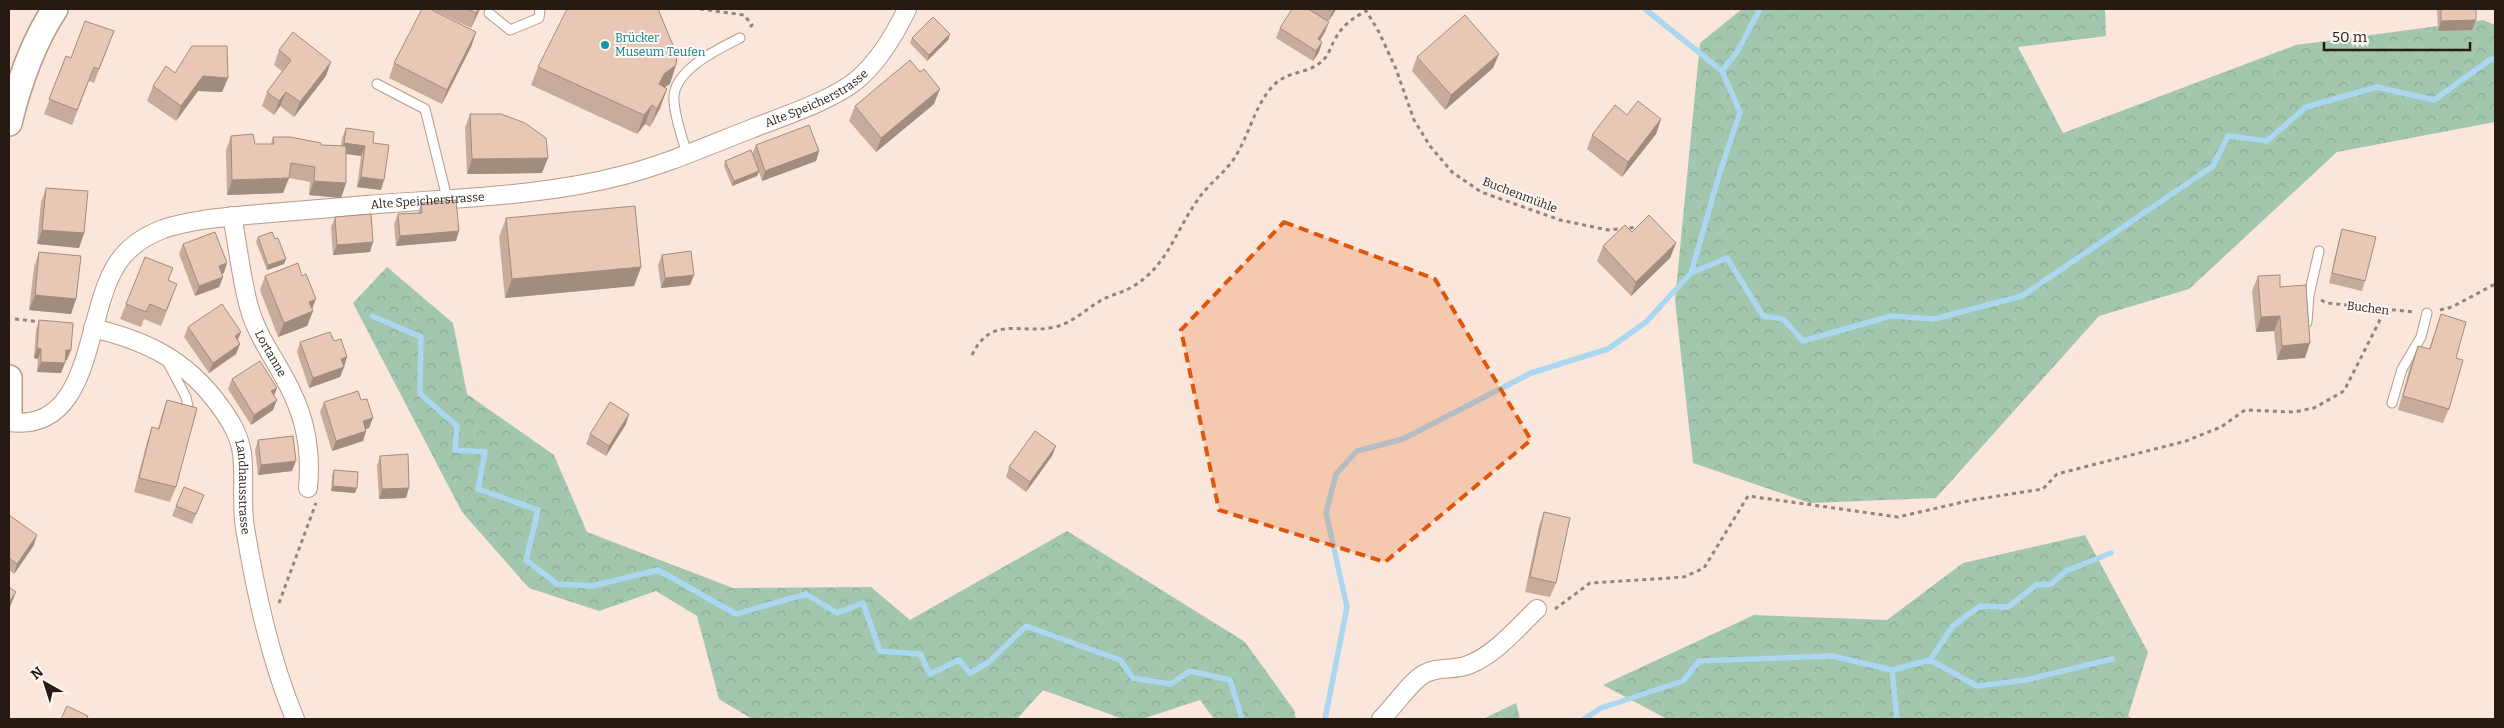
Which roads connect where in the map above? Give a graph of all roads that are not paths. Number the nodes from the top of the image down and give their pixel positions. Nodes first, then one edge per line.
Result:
1 (55, 9) edge
2 (540, 9) edge
3 (907, 9) edge
4 (489, 13) dead end
5 (740, 38) road end
6 (377, 84) dead end
7 (9, 123) edge
8 (687, 154) junction
9 (447, 198) junction
10 (232, 216) junction
11 (2319, 251) dead end
12 (2428, 313) road end
13 (93, 328) junction
14 (2306, 335) edge
15 (162, 352) junction
16 (9, 378) edge
17 (2392, 403) dead end
18 (9, 414) edge
19 (190, 417) edge
20 (9, 422) edge
21 (308, 488) road end
22 (1537, 609) road end
23 (295, 719) edge
24 (1381, 719) edge

1 - 7 main road
2 - 4 lane
3 - 8 street, Alte Speicherstrasse
5 - 8 lane
6 - 9 lane
8 - 9 street, Alte Speicherstrasse
9 - 10 street, Alte Speicherstrasse
10 - 13 street, Alte Speicherstrasse
10 - 21 street, Lortanne
11 - 14 lane
12 - 17 lane
13 - 15 street, Landhausstrasse
13 - 20 street, Alte Speicherstrasse
15 - 19 lane
15 - 23 street, Landhausstrasse
16 - 18 main road
22 - 24 street

